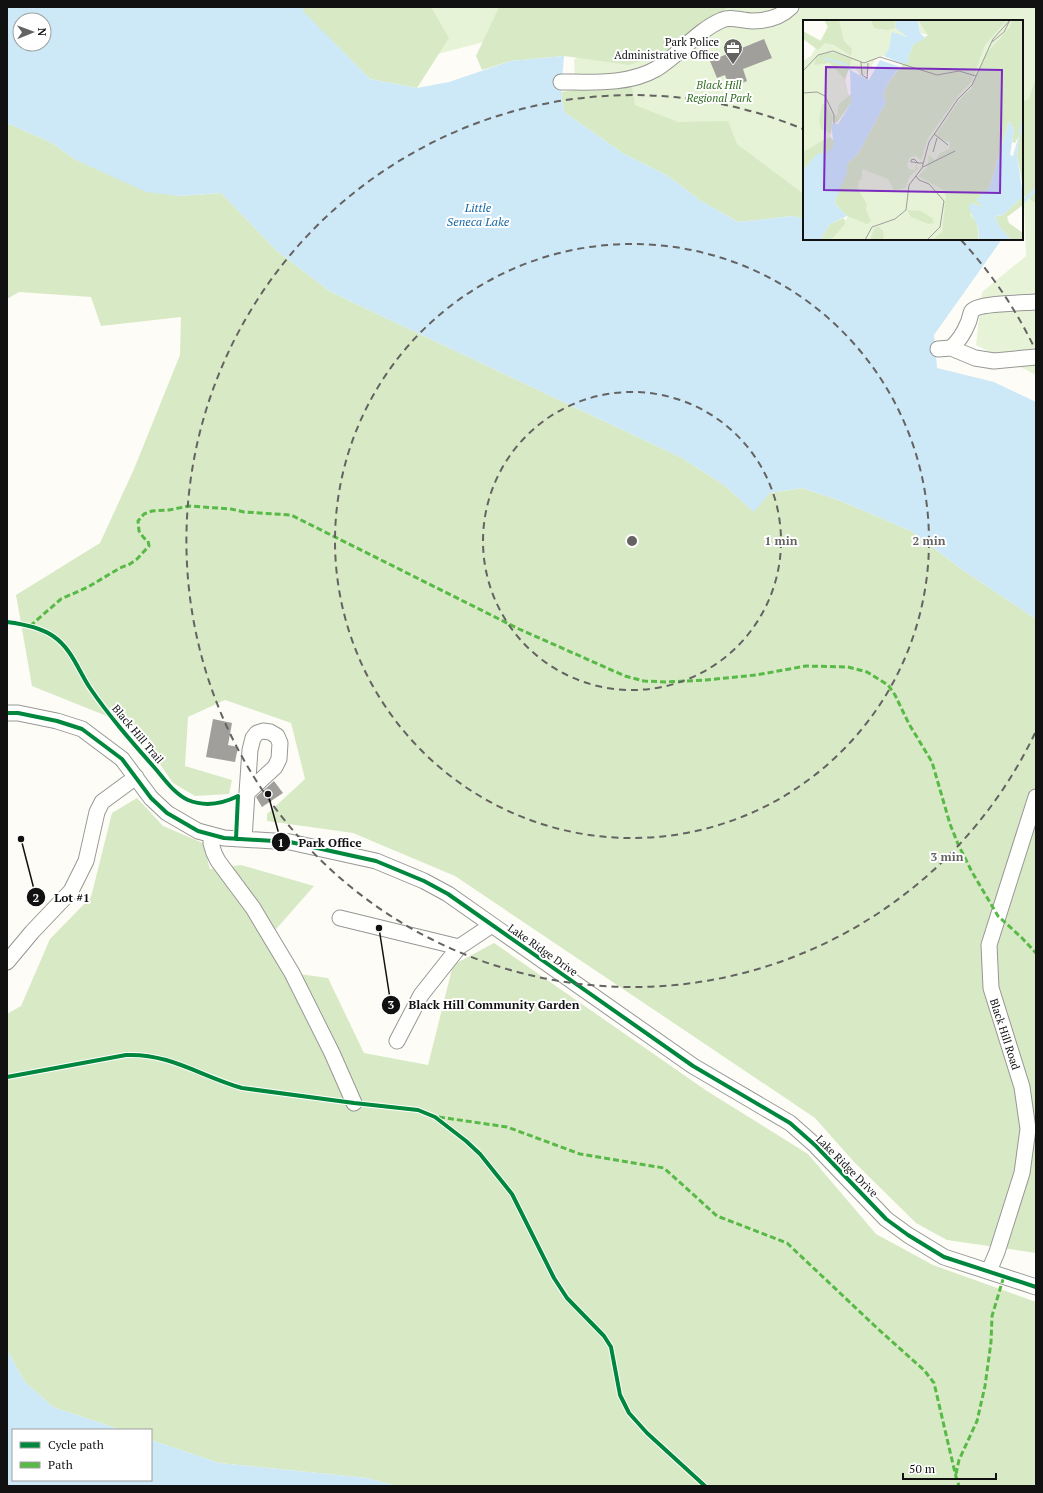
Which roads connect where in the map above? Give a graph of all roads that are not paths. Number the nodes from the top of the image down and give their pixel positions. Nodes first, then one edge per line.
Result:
1 (791, 7) edge
2 (561, 82) dead end
3 (1036, 302) edge
4 (1036, 357) edge
5 (7, 713) edge
6 (136, 777) junction
7 (247, 793) dead end
8 (1036, 797) edge
9 (211, 835) junction
10 (244, 839) junction
11 (340, 918) dead end
12 (492, 925) junction
13 (459, 947) junction
14 (7, 962) edge
15 (397, 1041) dead end
16 (354, 1104) dead end
17 (988, 1271) junction
18 (1036, 1287) edge

1 - 2 street
3 - 4 street
5 - 6 street, Lake Ridge Drive
6 - 9 street, Lake Ridge Drive
6 - 14 street
7 - 10 street
8 - 17 street, Black Hill Road
9 - 10 street, Lake Ridge Drive
9 - 16 street
10 - 12 street, Lake Ridge Drive
11 - 13 street
12 - 13 street
12 - 17 street, Lake Ridge Drive
13 - 15 street
17 - 18 street, Lake Ridge Drive

